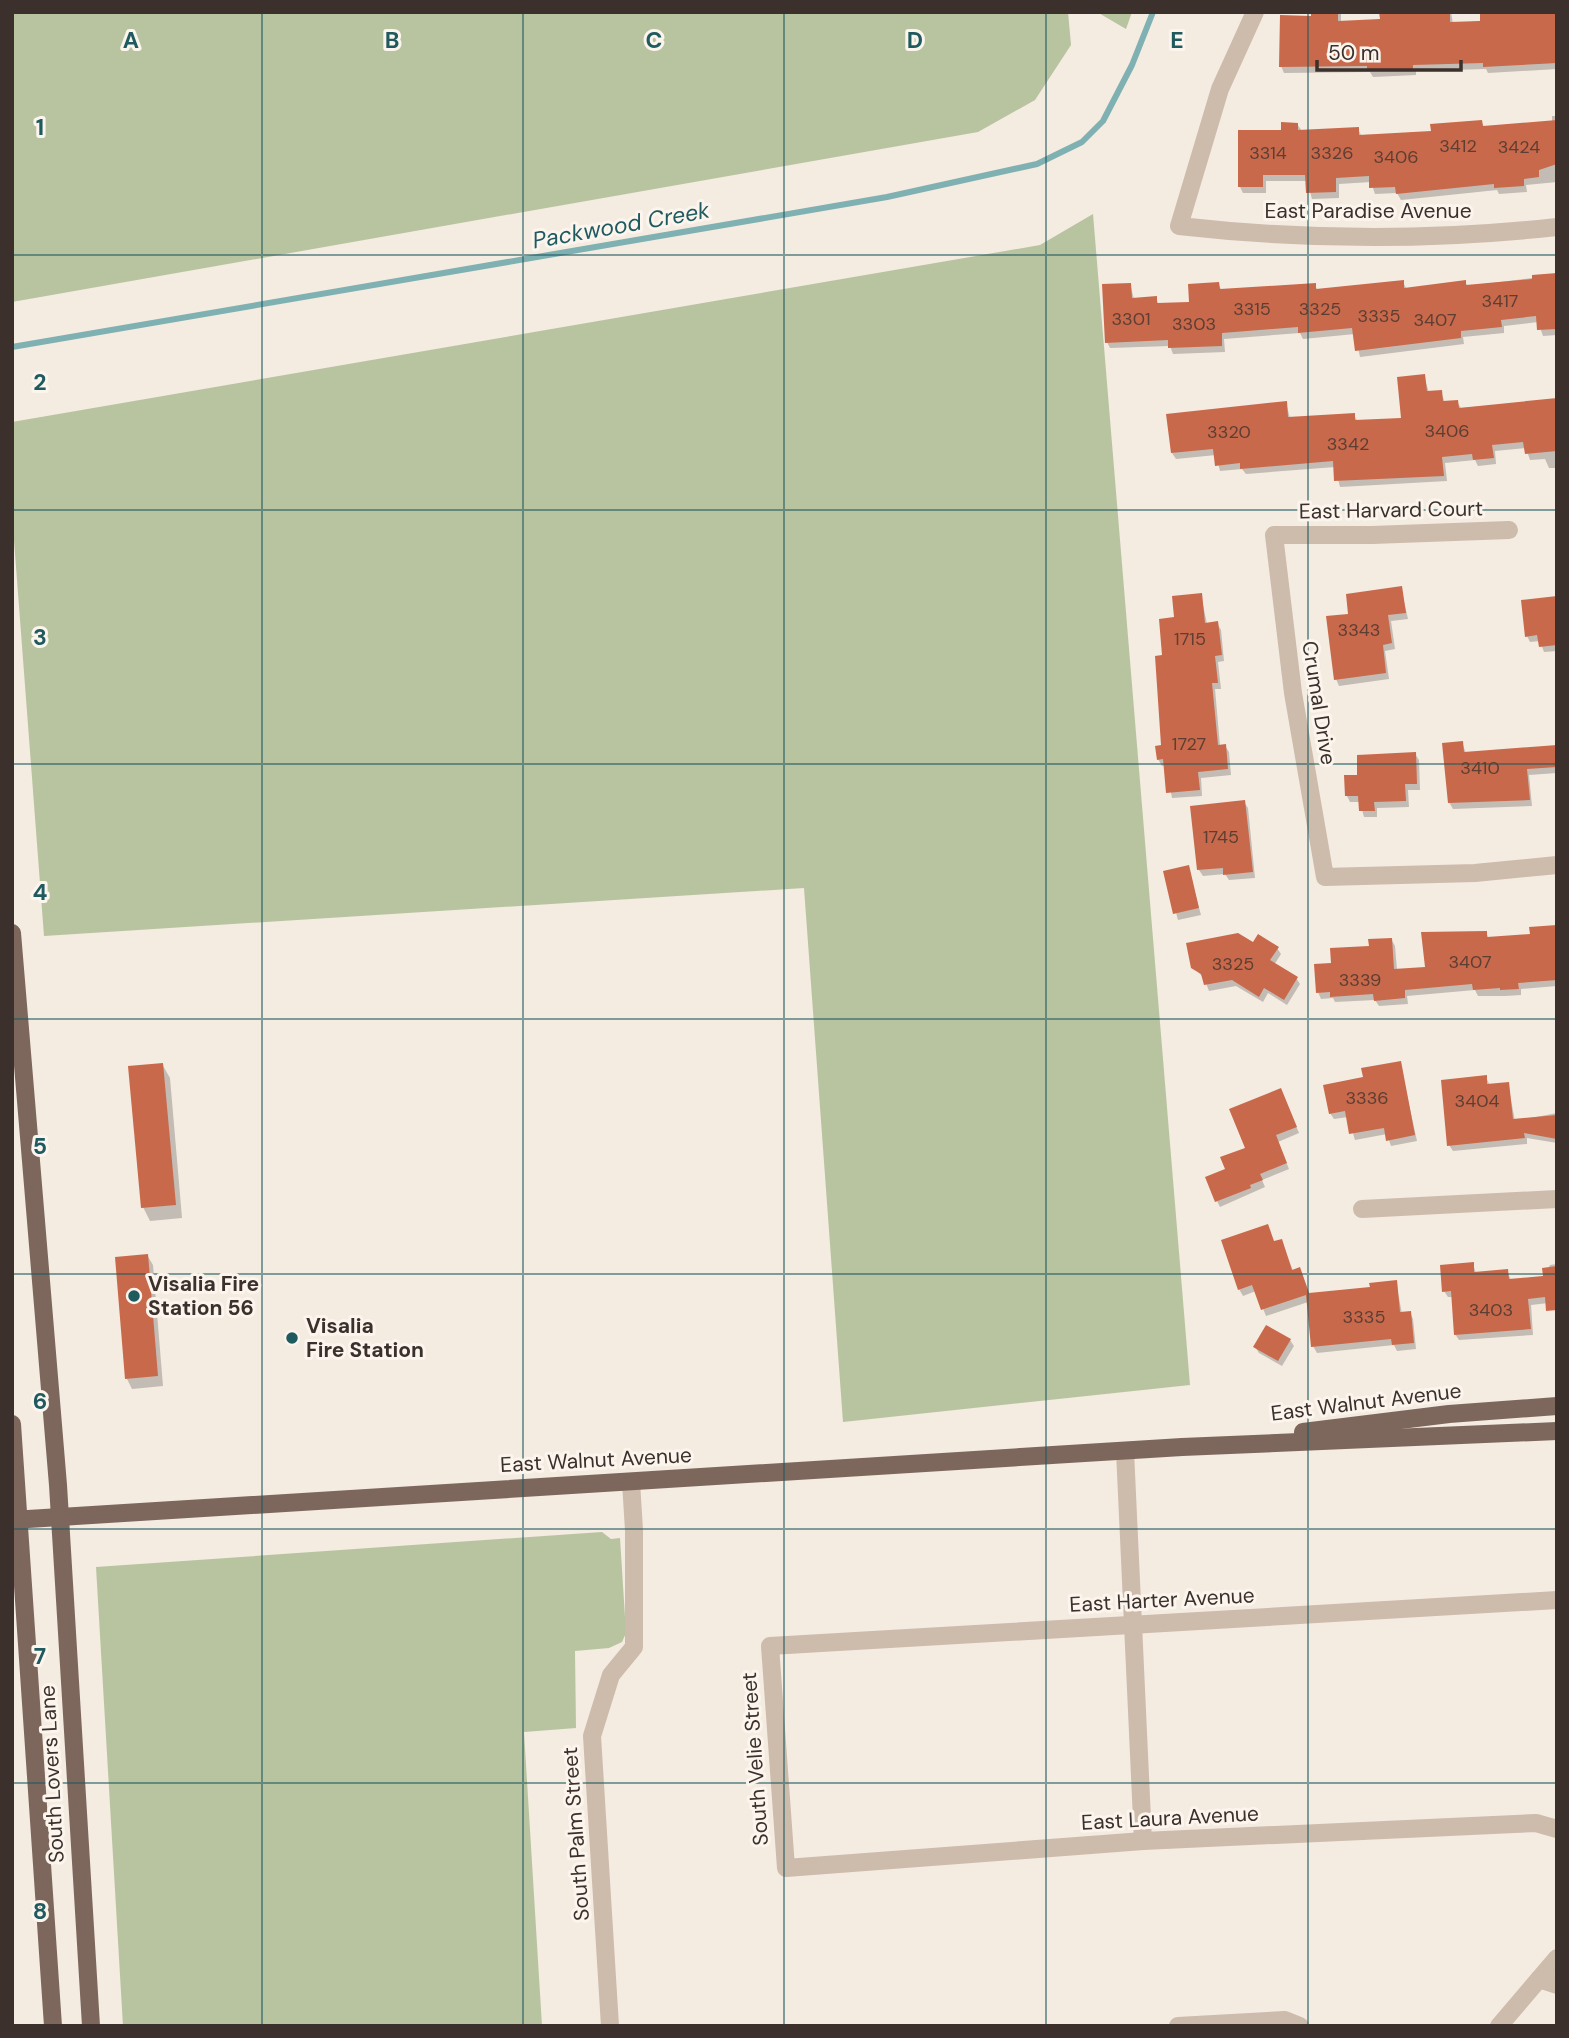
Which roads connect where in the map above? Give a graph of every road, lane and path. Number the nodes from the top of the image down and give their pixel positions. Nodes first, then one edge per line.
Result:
1 (1255, 12) edge
2 (1557, 227) edge
3 (1509, 530) dead end
4 (1274, 534) joint
5 (1557, 865) edge
6 (12, 933) edge
7 (1557, 1199) edge
8 (1362, 1209) dead end
9 (1557, 1406) edge
10 (12, 1424) edge
11 (1557, 1431) edge
12 (1182, 1447) junction
13 (1125, 1451) junction
14 (631, 1482) junction
15 (59, 1516) junction
16 (16, 1519) edge
17 (1557, 1600) edge
18 (1131, 1624) junction
19 (770, 1646) joint
20 (1557, 1829) edge
21 (1143, 1841) junction
22 (786, 1868) joint
23 (1557, 1958) edge
24 (1539, 1979) junction
25 (1557, 1985) edge
26 (53, 2026) edge
27 (90, 2026) edge
28 (610, 2026) edge
29 (1178, 2026) edge
30 (1300, 2026) edge
31 (1499, 2026) edge

1 - 2 street, East Paradise Avenue
3 - 4 street, East Harvard Court
4 - 5 street, Crumal Drive
6 - 15 main road, South Lovers Lane
7 - 8 street
9 - 12 main road, East Walnut Avenue
10 - 16 main road, South Lovers Lane
11 - 12 main road, East Walnut Avenue
12 - 13 main road, East Walnut Avenue
13 - 14 main road, East Walnut Avenue
13 - 18 street
14 - 15 main road, East Walnut Avenue
14 - 28 street, South Palm Street
15 - 16 main road, East Walnut Avenue
15 - 27 main road, South Lovers Lane
16 - 26 main road, South Lovers Lane
17 - 18 street, East Harter Avenue
18 - 19 street, East Harter Avenue
18 - 21 street
19 - 22 street, South Velie Street
20 - 21 street, East Laura Avenue
21 - 22 street, East Laura Avenue
23 - 24 street
24 - 25 street
24 - 31 street
29 - 30 street

